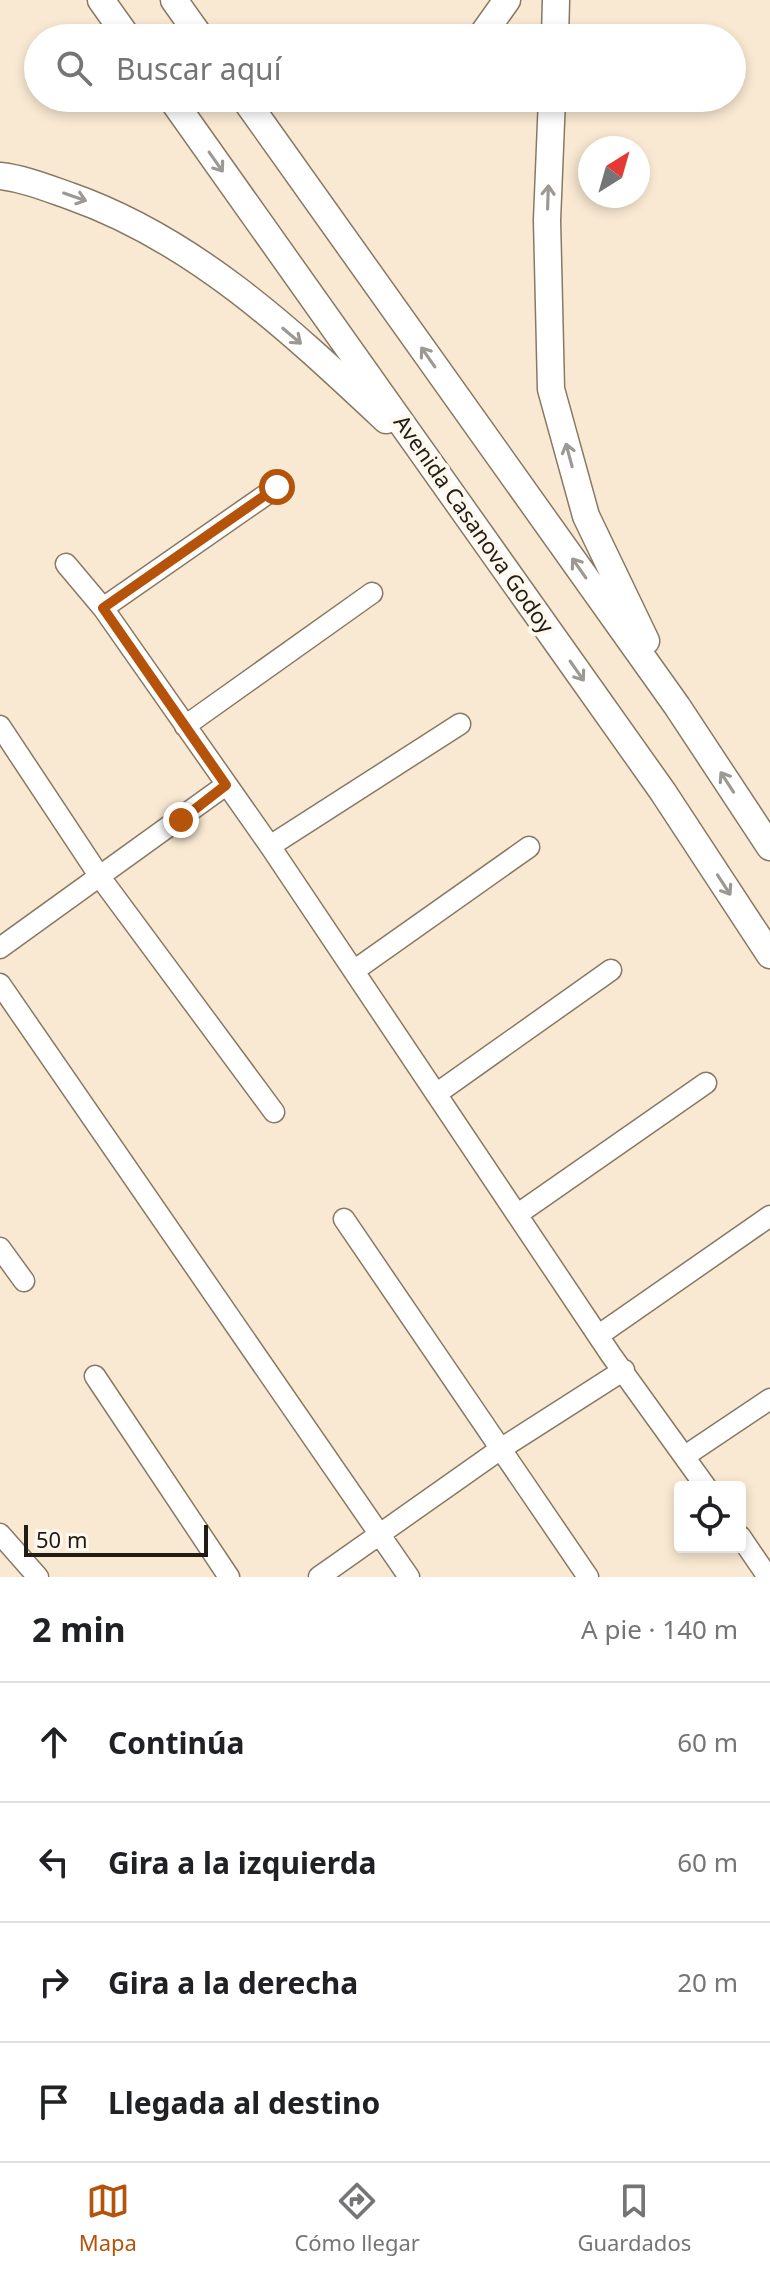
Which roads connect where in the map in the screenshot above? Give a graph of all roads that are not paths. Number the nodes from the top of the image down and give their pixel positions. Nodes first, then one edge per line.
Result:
1 (101, 0) edge
2 (507, 0) edge
3 (556, 0) edge
4 (180, 7) edge
5 (118, 24) edge
6 (192, 24) edge
7 (204, 24) edge
8 (490, 24) edge
9 (555, 24) edge
10 (181, 112) edge
11 (254, 112) edge
12 (551, 112) edge
13 (0, 176) edge
14 (277, 487) dead end
15 (448, 488) junction
16 (66, 564) dead end
17 (372, 593) dead end
18 (103, 608) junction
19 (677, 706) junction
20 (460, 724) dead end
21 (0, 726) edge
22 (185, 726) junction
23 (226, 785) junction
24 (270, 846) junction
25 (529, 847) dead end
26 (770, 847) edge
27 (100, 877) junction
28 (0, 948) edge
29 (770, 955) edge
30 (355, 970) junction
31 (611, 970) dead end
32 (0, 984) edge
33 (706, 1083) dead end
34 (436, 1094) junction
35 (274, 1112) dead end
36 (518, 1214) junction
37 (770, 1216) edge
38 (344, 1219) dead end
39 (0, 1248) edge
40 (24, 1281) dead end
41 (599, 1335) junction
42 (624, 1370) junction
43 (95, 1376) dead end
44 (770, 1399) edge
45 (502, 1448) junction
46 (685, 1456) junction
47 (702, 1481) edge
48 (0, 1534) edge
49 (378, 1534) junction
50 (746, 1545) edge
51 (38, 1577) edge
52 (229, 1577) edge
53 (319, 1577) edge
54 (409, 1577) edge
55 (588, 1577) edge
56 (768, 1577) edge

1 - 5 street
2 - 8 street
3 - 9 street
4 - 6 street
4 - 7 street
10 -> 15 street, Avenida Casanova Godoy
19 -> 11 street
19 -> 12 street
13 -> 15 street
14 - 18 street
15 -> 29 street, Avenida Casanova Godoy
16 - 18 street
17 - 22 street
18 - 22 street
26 -> 19 street
20 - 24 street
21 - 27 street
22 - 23 street
23 - 24 street
23 - 27 street
24 - 30 street
25 - 30 street
27 - 28 street
27 - 35 street
30 - 34 street
31 - 34 street
32 - 49 street
33 - 36 street
34 - 36 street
36 - 41 street
37 - 41 street
38 - 45 street
39 - 40 street
41 - 42 street
42 - 45 street
42 - 46 street
43 - 52 street
44 - 46 street
45 - 49 street
45 - 55 street
46 - 47 street
48 - 51 street
49 - 53 street
49 - 54 street
50 - 56 street

